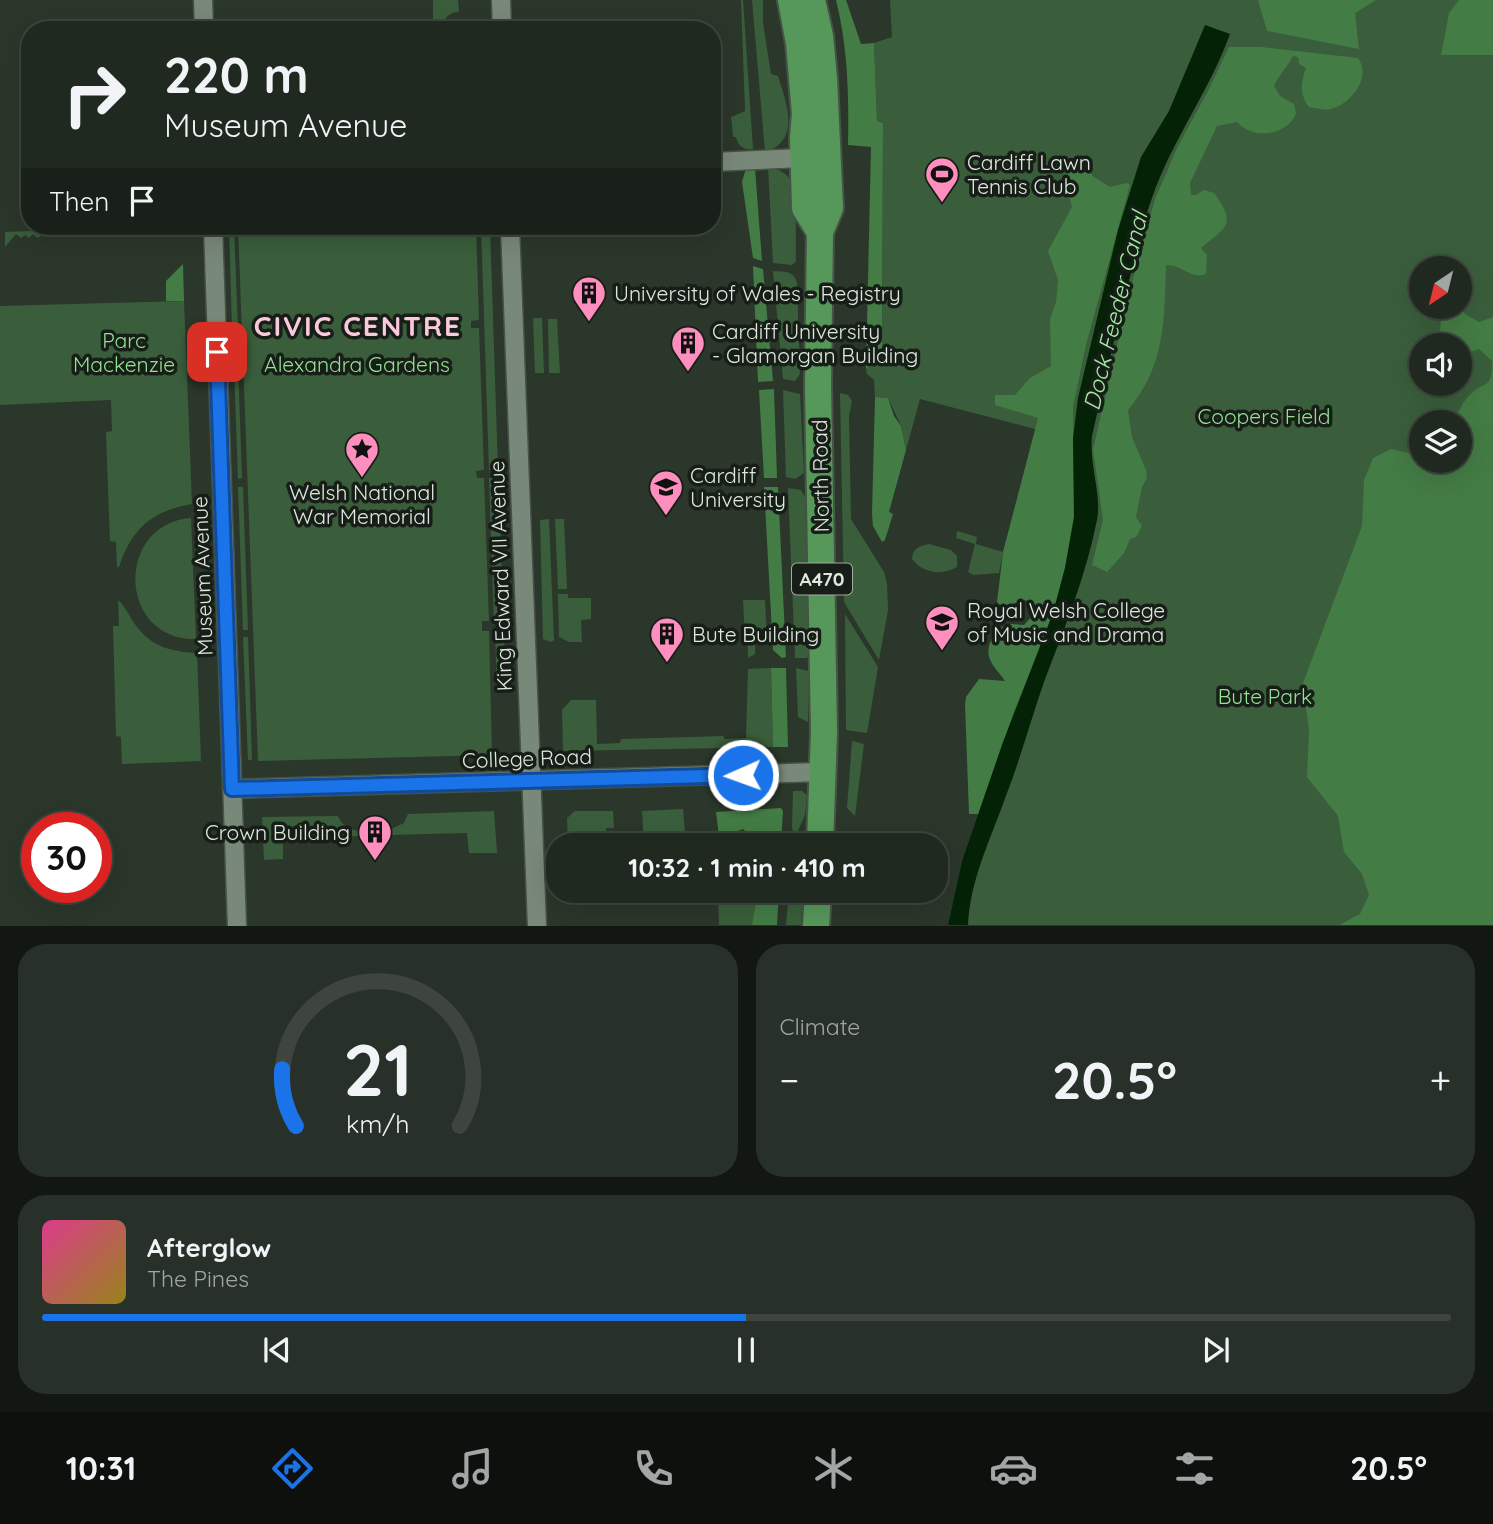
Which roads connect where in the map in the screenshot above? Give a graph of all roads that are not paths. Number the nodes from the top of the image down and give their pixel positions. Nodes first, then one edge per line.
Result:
1 (203, 0) edge
2 (501, 0) edge
3 (791, 0) edge
4 (813, 0) edge
5 (204, 21) edge
6 (502, 21) edge
7 (803, 158) junction
8 (721, 162) edge
9 (820, 232) junction
10 (212, 235) edge
11 (510, 235) edge
12 (823, 772) junction
13 (531, 781) junction
14 (232, 789) junction
15 (820, 833) edge
16 (817, 903) edge
17 (237, 926) edge
18 (537, 926) edge
19 (816, 926) edge

1 - 5 street
2 - 6 street
3 - 7 main road, North Road / A470
4 - 9 main road, North Road / A470
7 - 8 street
7 - 9 main road, North Road / A470
9 - 12 main road, North Road / A470
10 - 14 street, Museum Avenue
11 - 13 street, King Edward VII Avenue
12 - 13 street, College Road
12 - 15 main road, North Road / A470
13 - 14 street, College Road
13 - 18 street, King Edward VII Avenue
14 - 17 street, Museum Avenue
16 - 19 main road

